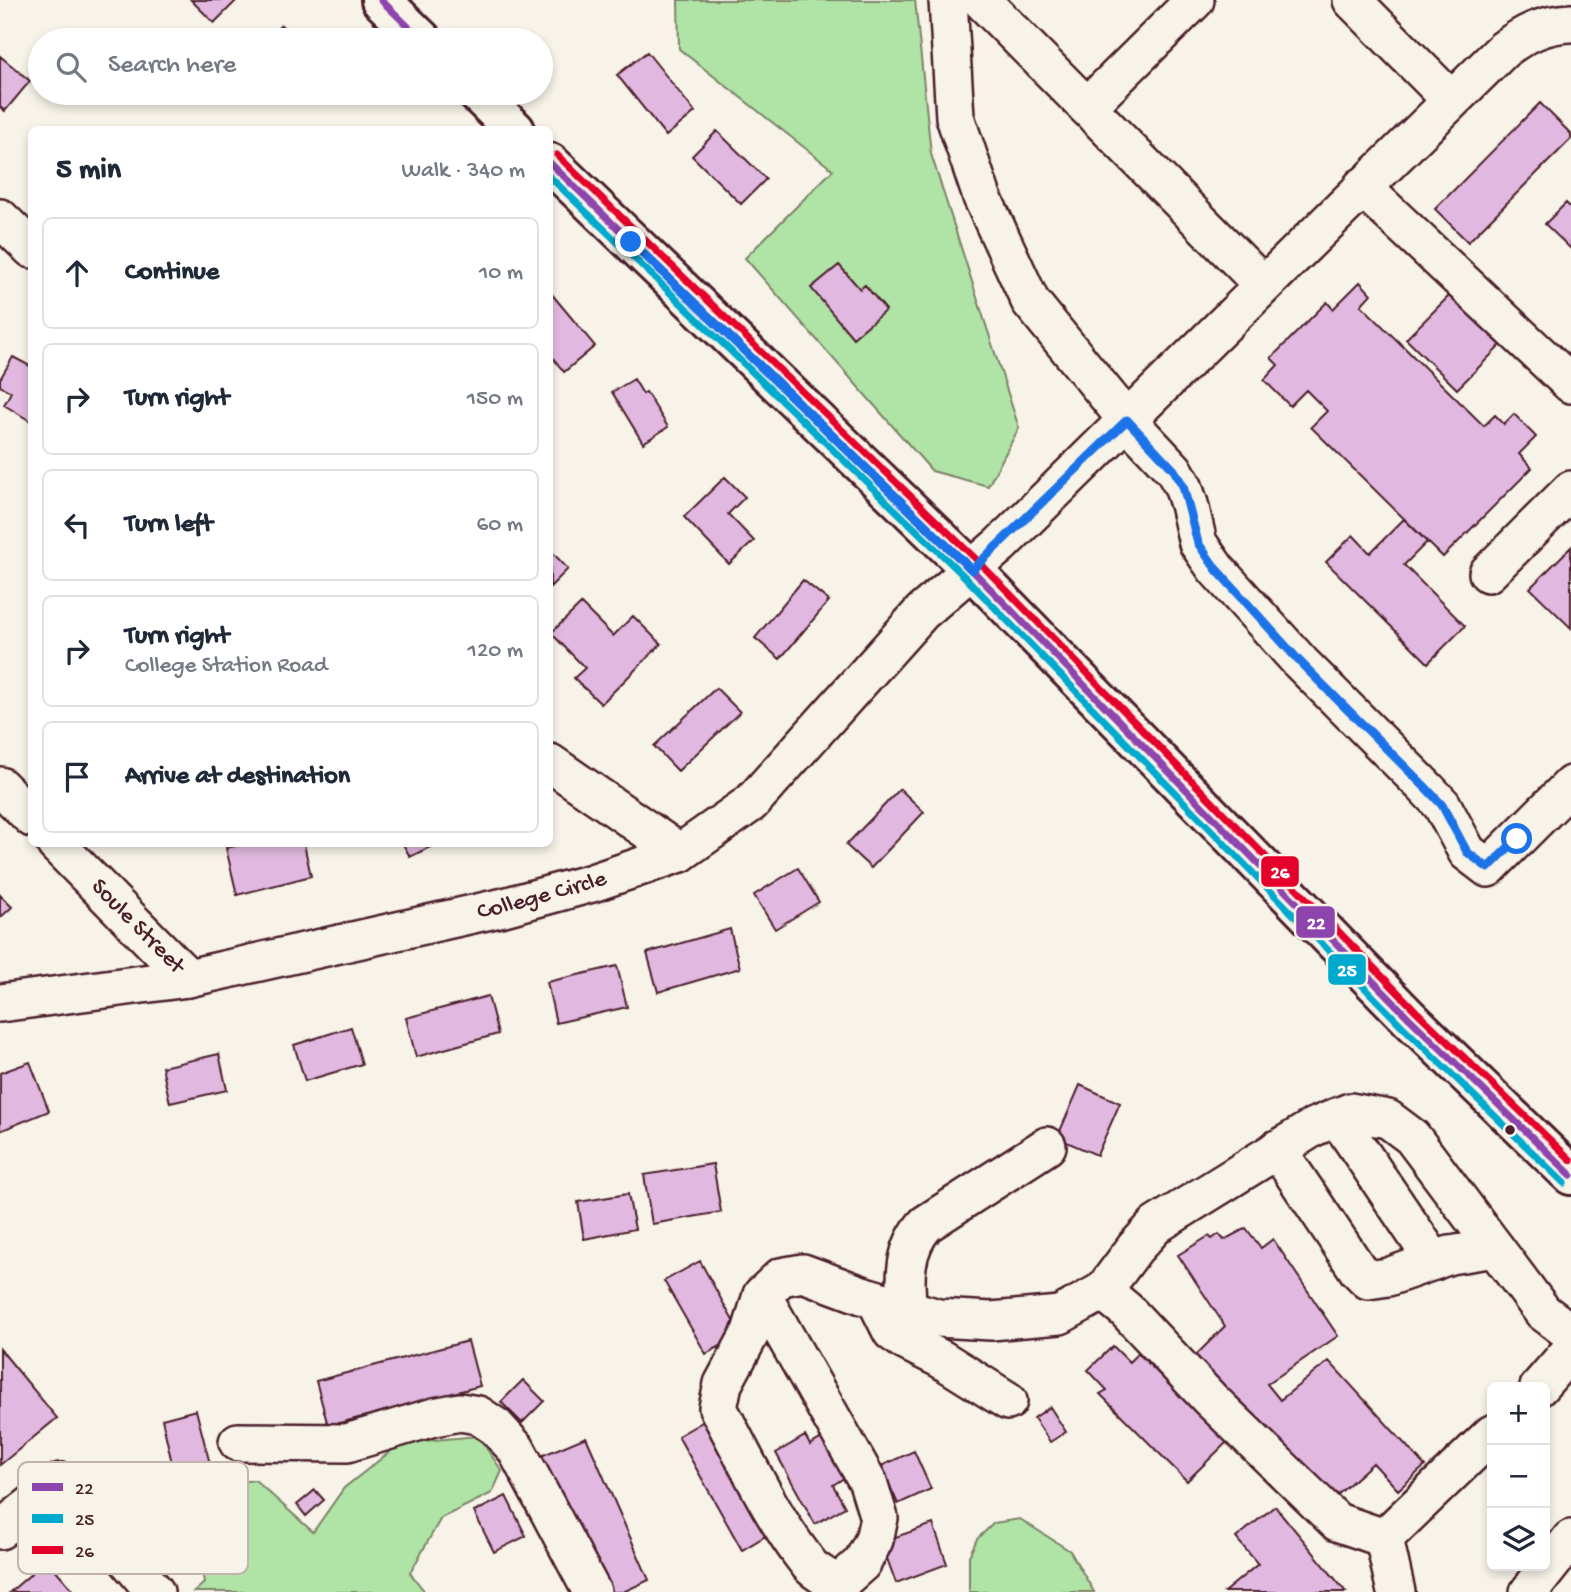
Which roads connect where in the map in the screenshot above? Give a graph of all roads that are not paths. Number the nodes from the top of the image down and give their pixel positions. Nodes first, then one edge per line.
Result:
1 (382, 0) edge
2 (948, 0) edge
3 (981, 0) edge
4 (1195, 0) edge
5 (1363, 4) edge
6 (1571, 23) edge
7 (410, 28) edge
8 (1451, 100) junction
9 (489, 105) edge
10 (1087, 107) junction
11 (511, 126) edge
12 (553, 166) edge
13 (1362, 187) junction
14 (0, 218) edge
15 (28, 245) edge
16 (1263, 285) junction
17 (1571, 384) edge
18 (1127, 420) junction
19 (1571, 490) edge
20 (972, 570) junction
21 (1488, 573) dead end
22 (553, 765) edge
23 (1571, 785) edge
24 (0, 786) edge
25 (28, 814) edge
26 (59, 847) edge
27 (680, 853) junction
28 (188, 978) junction
29 (0, 1003) edge
30 (1337, 1117) junction
31 (1047, 1146) dead end
32 (1277, 1149) junction
33 (1571, 1175) edge
34 (1495, 1248) junction
35 (1434, 1261) junction
36 (1103, 1291) junction
37 (762, 1295) junction
38 (892, 1304) junction
39 (1571, 1334) edge
40 (1571, 1350) edge
41 (1543, 1382) edge
42 (1008, 1401) dead end
43 (1487, 1439) edge
44 (239, 1442) dead end
45 (18, 1516) edge
46 (0, 1530) edge
47 (1384, 1538) junction
48 (1571, 1539) edge
49 (140, 1574) edge
50 (838, 1589) edge
51 (155, 1592) edge
52 (592, 1592) edge
53 (1396, 1592) edge
54 (1529, 1592) edge

1 - 7 main road
2 - 18 street
3 - 10 street
4 - 10 street
5 - 8 street
6 - 8 street, College Circle
8 - 13 street, College Circle
9 - 11 main road
10 - 16 street
12 - 20 main road
13 - 16 street, College Circle
13 - 17 street
14 - 15 street
16 - 18 street, College Circle
18 - 20 street, College Circle
18 - 23 street
19 - 21 street
20 - 27 street, College Circle
20 - 33 main road
22 - 27 street
24 - 25 street
26 - 28 street, Soule Street
27 - 28 street, College Circle
28 - 29 street, College Circle
30 - 32 street
30 - 34 street
30 - 35 street
31 - 38 street
32 - 35 street
32 - 36 street
34 - 35 street
34 - 39 street
36 - 38 street
36 - 47 street
37 - 38 street
37 - 50 street
37 - 50 street
38 - 42 street
40 - 41 street
43 - 47 street
44 - 52 street
45 - 46 street
47 - 53 street
48 - 54 street
49 - 51 street

